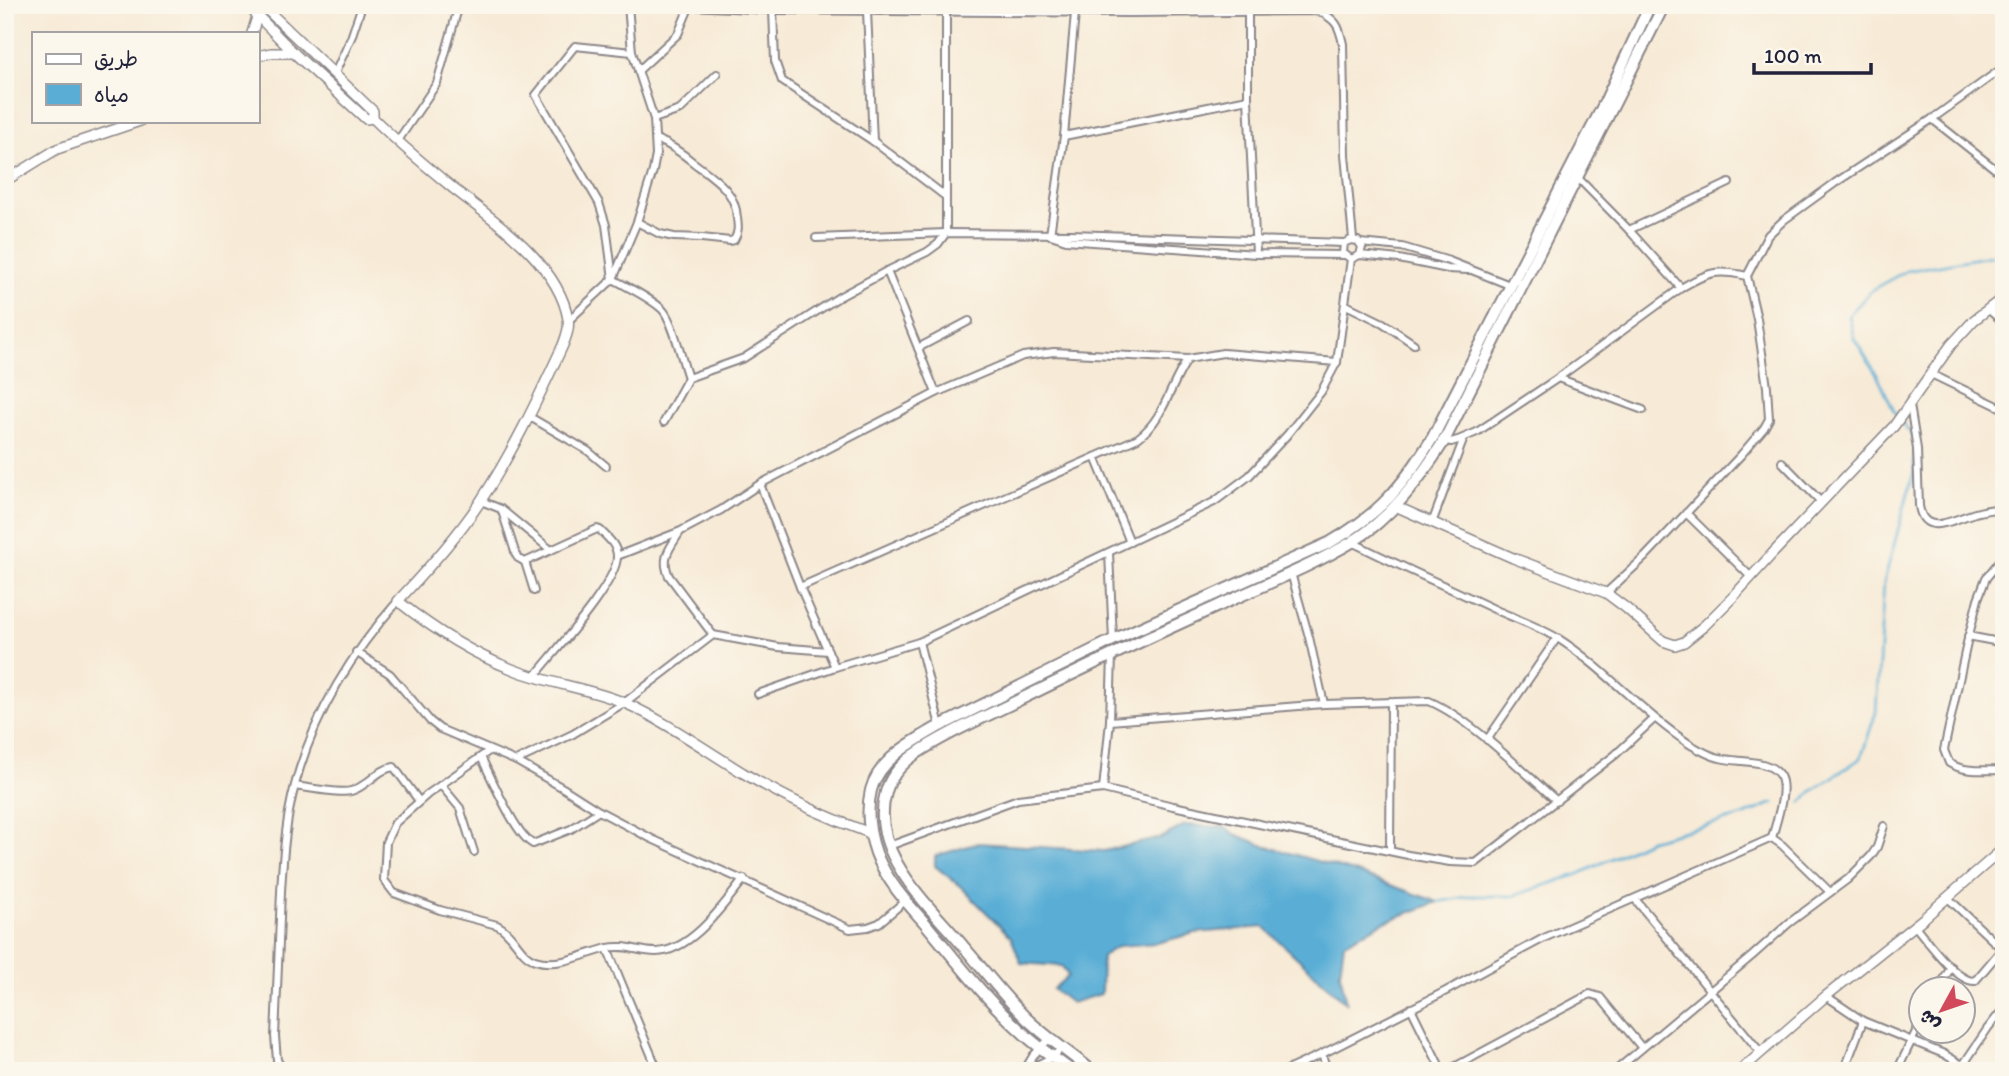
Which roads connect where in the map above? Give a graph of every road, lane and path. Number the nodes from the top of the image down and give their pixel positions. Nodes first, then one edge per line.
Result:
1 (247, 5) edge
2 (262, 5) edge
3 (362, 5) edge
4 (460, 5) edge
5 (628, 5) edge
6 (1127, 5) edge
7 (1329, 5) edge
8 (1650, 5) edge
9 (1664, 5) edge
10 (690, 6) edge
11 (771, 8) edge
12 (946, 8) edge
13 (1220, 9) edge
14 (867, 11) junction
15 (1248, 12) junction
16 (1074, 13) junction
17 (1130, 13) junction
18 (1328, 16) junction
19 (257, 17) junction
20 (252, 32) edge
21 (632, 52) junction
22 (295, 53) junction
23 (259, 56) edge
24 (2004, 67) edge
25 (638, 71) junction
26 (717, 74) dead end
27 (334, 75) junction
28 (1248, 99) junction
29 (373, 118) junction
30 (654, 119) junction
31 (1932, 119) junction
32 (137, 122) edge
33 (1064, 136) junction
34 (656, 139) junction
35 (873, 141) junction
36 (397, 142) junction
37 (2004, 176) edge
38 (1578, 178) junction
39 (5, 181) edge
40 (1730, 183) dead end
41 (945, 196) junction
42 (637, 222) junction
43 (1629, 230) junction
44 (946, 233) junction
45 (1050, 235) junction
46 (816, 238) dead end
47 (1255, 241) junction
48 (1356, 241) junction
49 (1344, 243) junction
50 (1256, 254) junction
51 (1360, 255) junction
52 (1348, 257) junction
53 (1468, 270) junction
54 (887, 271) junction
55 (1746, 276) junction
56 (613, 279) junction
57 (1515, 287) junction
58 (1681, 288) junction
59 (2004, 297) edge
60 (1346, 305) junction
61 (1988, 309) junction
62 (569, 320) junction
63 (969, 321) dead end
64 (2004, 323) edge
65 (1414, 344) dead end
66 (918, 348) junction
67 (1188, 359) junction
68 (1337, 362) junction
69 (1931, 373) junction
70 (1558, 377) junction
71 (688, 378) junction
72 (936, 393) junction
73 (1910, 405) junction
74 (2004, 409) edge
75 (1643, 410) dead end
76 (530, 416) junction
77 (664, 422) dead end
78 (1464, 438) junction
79 (1439, 439) junction
80 (1095, 457) junction
81 (1782, 462) dead end
82 (606, 466) dead end
83 (760, 484) junction
84 (481, 501) junction
85 (1821, 502) junction
86 (1395, 506) junction
87 (2004, 508) edge
88 (501, 509) junction
89 (1686, 513) junction
90 (1432, 523) junction
91 (681, 531) junction
92 (1130, 542) junction
93 (1352, 542) junction
94 (551, 550) junction
95 (1109, 553) junction
96 (617, 556) junction
97 (2004, 556) edge
98 (525, 562) junction
99 (1291, 573) junction
100 (1751, 577) junction
101 (800, 587) junction
102 (534, 592) dead end
103 (1606, 593) junction
104 (398, 601) junction
105 (713, 635) junction
106 (1968, 636) junction
107 (1557, 638) junction
108 (1112, 640) junction
109 (919, 642) junction
110 (2004, 643) edge
111 (828, 651) junction
112 (356, 652) junction
113 (1112, 654) junction
114 (835, 667) junction
115 (535, 676) junction
116 (758, 694) dead end
117 (1391, 701) junction
118 (624, 703) junction
119 (1324, 704) junction
120 (969, 718) junction
121 (1654, 719) junction
122 (1110, 721) junction
123 (940, 726) junction
124 (1487, 740) junction
125 (489, 751) junction
126 (481, 757) junction
127 (516, 761) junction
128 (2004, 770) edge
129 (441, 785) junction
130 (295, 786) junction
131 (1103, 789) junction
132 (1557, 801) junction
133 (419, 802) junction
134 (599, 811) junction
135 (868, 815) junction
136 (1884, 826) dead end
137 (851, 827) junction
138 (870, 833) junction
139 (1772, 838) junction
140 (889, 846) junction
141 (2004, 848) edge
142 (1390, 851) junction
143 (474, 852) dead end
144 (1995, 855) junction
145 (2004, 865) edge
146 (744, 879) junction
147 (1830, 892) junction
148 (1947, 897) junction
149 (1635, 898) junction
150 (905, 901) junction
151 (1915, 926) junction
152 (607, 948) junction
153 (2003, 950) edge
154 (1951, 967) junction
155 (1947, 974) edge
156 (1710, 991) junction
157 (1826, 996) junction
158 (1411, 1008) junction
159 (2004, 1008) edge
160 (1863, 1021) junction
161 (1050, 1038) junction
162 (1908, 1038) edge
163 (1910, 1044) edge
164 (1919, 1044) edge
165 (1062, 1047) junction
166 (1041, 1048) junction
167 (1642, 1048) junction
168 (2004, 1050) edge
169 (1760, 1053) junction
170 (1322, 1054) junction
171 (1053, 1057) junction
172 (2004, 1065) edge
173 (1961, 1068) edge
174 (283, 1071) edge
175 (658, 1071) edge
176 (1024, 1071) edge
177 (1072, 1071) edge
178 (1092, 1071) edge
179 (1285, 1071) edge
180 (1327, 1071) edge
181 (1445, 1071) edge
182 (1615, 1071) edge
183 (1740, 1071) edge
184 (1844, 1071) edge
185 (1897, 1071) edge
186 (1972, 1071) edge

1 - 19 street
2 - 27 street
3 - 27 street
4 - 36 street
5 - 21 street
6 - 17 street
7 - 18 street
8 - 57 main road
9 - 38 main road
10 - 11 street
10 - 25 street
11 - 14 street
11 - 35 street
12 - 14 street
12 - 16 street
12 - 41 street
13 - 15 street
13 - 17 street
14 - 35 street
15 - 18 street
15 - 28 street
16 - 17 street
16 - 33 street
18 - 48 street
19 - 20 street
19 - 22 street
21 - 25 street
21 - 56 street
22 - 23 street
22 - 29 street
24 - 31 street
25 - 30 street
26 - 30 street
27 - 29 street
28 - 33 street
28 - 47 street
29 - 36 street
30 - 34 street
31 - 37 street
31 - 55 street
32 - 39 street
33 - 45 street
34 - 42 street
34 - 42 street
35 - 41 street
36 - 62 street
38 - 43 street
38 - 57 main road
40 - 43 street
41 - 44 street
42 - 56 street
43 - 58 street
44 - 45 street
44 - 46 street
44 - 54 street
45 - 47 street
45 - 50 street
47 - 49 street
47 - 50 street
48 - 49 street
48 - 51 street
48 - 53 street
49 - 52 street
50 - 52 street
51 - 52 street
51 - 53 street
52 - 60 street
53 - 57 street
54 - 66 street
54 - 71 street
55 - 58 street
55 - 89 street
56 - 62 street
56 - 71 street
57 - 79 main road
58 - 70 street
59 - 61 street
60 - 65 street
60 - 68 street
61 - 64 street
61 - 69 street
62 - 76 street
63 - 66 street
66 - 72 street
67 - 68 street
67 - 72 street
67 - 80 street
68 - 92 street
69 - 73 street
69 - 74 street
70 - 75 street
70 - 78 street
71 - 77 street
72 - 83 street
73 - 85 street
73 - 87 street
76 - 82 street
76 - 84 street
78 - 79 street
78 - 90 street
79 - 86 main road
79 - 108 main road
80 - 92 street
80 - 101 street
81 - 85 street
83 - 91 street
83 - 101 street
84 - 88 street
84 - 104 street
85 - 100 street
86 - 90 street
86 - 93 main road
88 - 94 street
88 - 98 street
89 - 100 street
89 - 103 street
90 - 103 street
91 - 96 street
91 - 105 street
92 - 95 street
93 - 99 main road
93 - 107 street
94 - 96 street
94 - 98 street
95 - 108 street
95 - 109 street
96 - 115 street
97 - 106 street
98 - 102 street
99 - 113 main road
99 - 119 street
100 - 103 street
101 - 111 street
104 - 112 street
104 - 115 street
105 - 111 street
105 - 118 street
106 - 110 street
106 - 128 street
107 - 121 street
107 - 124 street
108 - 120 main road
109 - 114 street
109 - 123 street
111 - 114 street
112 - 125 street
112 - 130 street
113 - 120 main road
113 - 122 street
114 - 116 street
115 - 118 street
117 - 119 street
117 - 124 street
117 - 142 street
118 - 127 street
118 - 137 street
119 - 122 street
120 - 123 main road
120 - 140 main road
121 - 132 street
121 - 139 street
122 - 131 street
123 - 135 main road
124 - 132 street
125 - 126 street
125 - 127 street
126 - 129 street
126 - 134 street
127 - 134 street
129 - 133 street
129 - 143 street
130 - 133 street
130 - 174 street
131 - 140 street
131 - 142 street
132 - 142 street
133 - 152 street
134 - 146 street
135 - 137 street
135 - 138 main road
136 - 147 street
137 - 138 street
138 - 150 main road
139 - 147 street
139 - 149 street
140 - 161 main road
141 - 144 street
144 - 145 street
144 - 148 street
146 - 150 street
146 - 152 street
147 - 156 street
148 - 151 street
148 - 153 street
149 - 156 street
149 - 158 street
150 - 166 main road
151 - 154 street
151 - 157 street
152 - 175 street
153 - 154 street
154 - 155 street
156 - 167 street
156 - 169 street
157 - 160 street
157 - 169 street
158 - 170 street
158 - 181 street
159 - 173 street
160 - 162 street
160 - 184 street
161 - 165 main road
161 - 166 street
163 - 185 street
164 - 173 street
165 - 171 street
165 - 178 main road
166 - 171 main road
166 - 176 street
167 - 181 street
167 - 182 street
168 - 172 street
169 - 183 street
170 - 179 street
170 - 180 street
171 - 176 street
171 - 177 main road
173 - 186 street

